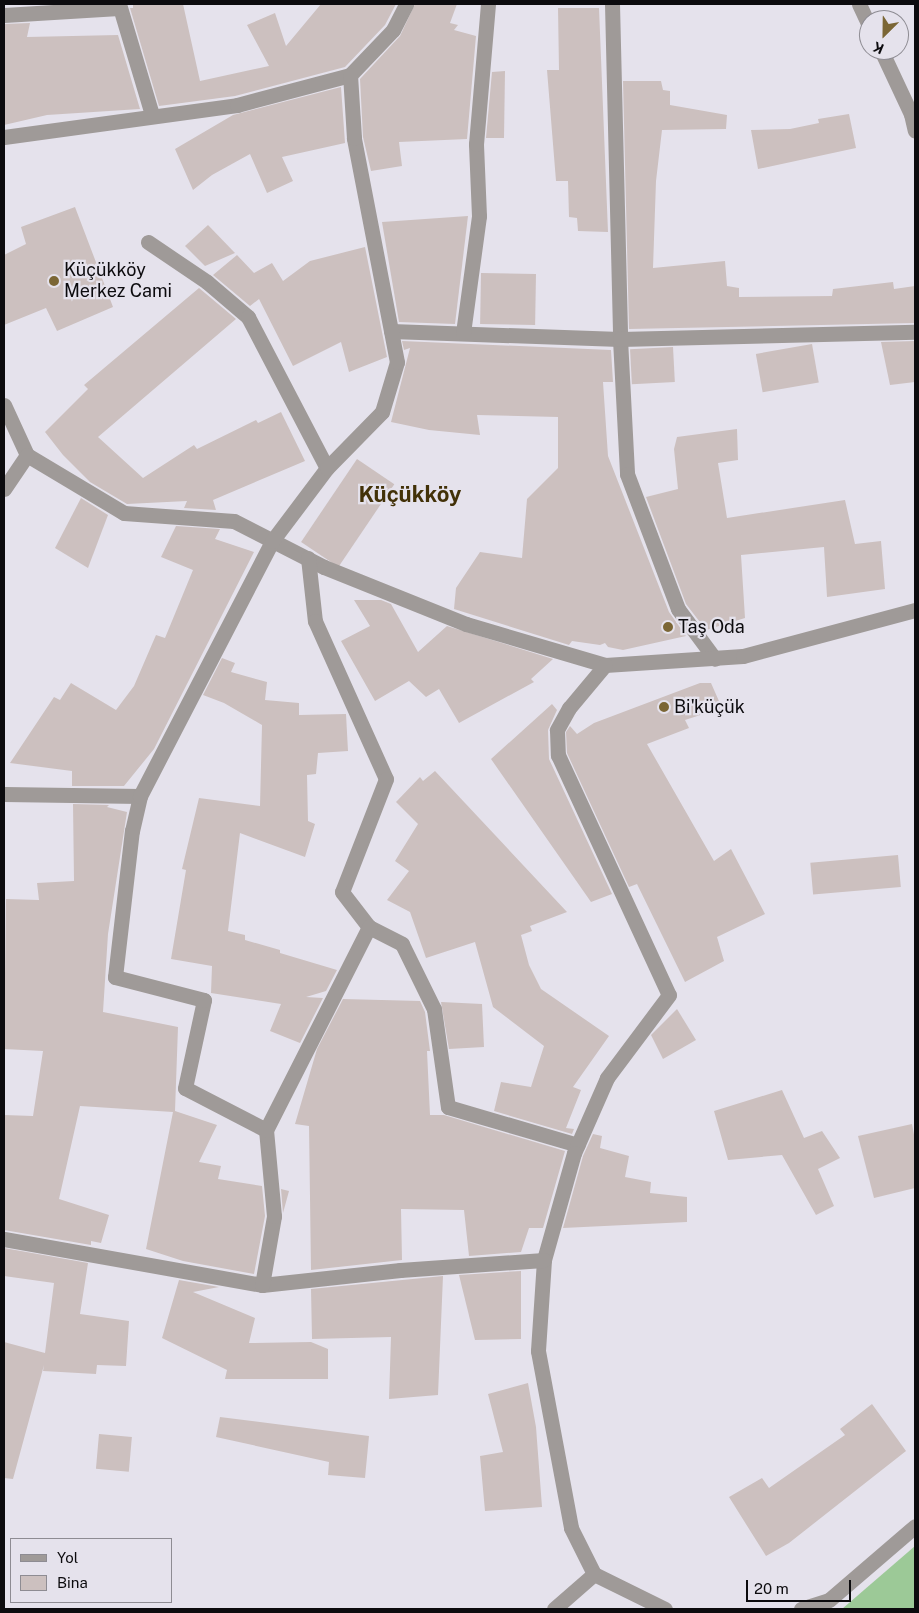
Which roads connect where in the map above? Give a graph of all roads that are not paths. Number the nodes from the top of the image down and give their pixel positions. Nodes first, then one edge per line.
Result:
1 (406, 4) edge
2 (488, 4) edge
3 (612, 4) edge
4 (119, 6) edge
5 (4, 15) edge
6 (886, 60) edge
7 (350, 75) junction
8 (152, 115) junction
9 (915, 132) edge
10 (4, 137) edge
11 (148, 242) dead end
12 (391, 331) junction
13 (915, 332) edge
14 (463, 333) junction
15 (620, 339) junction
16 (4, 404) edge
17 (27, 454) junction
18 (327, 468) junction
19 (4, 489) edge
20 (272, 541) junction
21 (308, 558) junction
22 (915, 610) edge
23 (715, 659) junction
24 (605, 665) junction
25 (4, 794) edge
26 (140, 796) junction
27 (369, 927) junction
28 (266, 1130) junction
29 (578, 1145) junction
30 (4, 1239) edge
31 (544, 1260) junction
32 (262, 1285) junction
33 (915, 1526) edge
34 (594, 1574) junction
35 (554, 1609) edge
36 (665, 1609) edge
37 (801, 1609) edge

1 - 7 street
2 - 14 street
3 - 15 street
4 - 5 street
4 - 8 street
6 - 9 street
7 - 8 street
7 - 12 street
8 - 10 street
11 - 18 street
12 - 14 street
12 - 18 street
13 - 15 street
14 - 15 street
15 - 23 street
16 - 17 street
17 - 19 street
17 - 20 street
18 - 20 street
20 - 21 street
20 - 26 street
21 - 24 street
21 - 27 street
22 - 23 street
23 - 24 street
24 - 29 street
25 - 26 street
26 - 28 street
27 - 28 street
27 - 29 street
28 - 32 street
29 - 31 street
30 - 32 street
31 - 32 street
31 - 34 street
33 - 37 street
34 - 35 street
34 - 36 street

